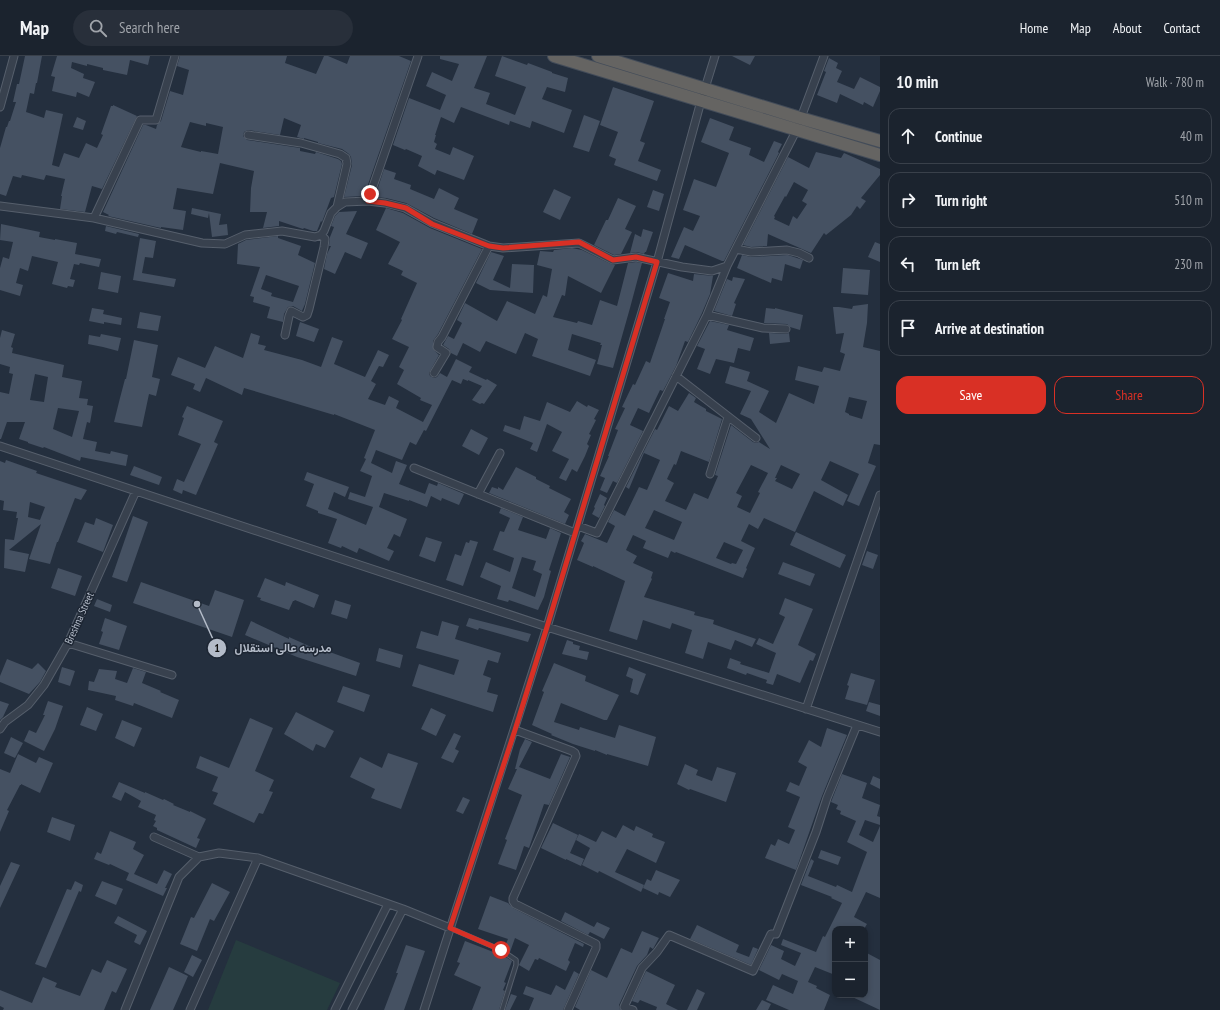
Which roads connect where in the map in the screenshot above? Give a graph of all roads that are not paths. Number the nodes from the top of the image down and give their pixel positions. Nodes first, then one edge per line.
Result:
1 (14, 56) edge
2 (175, 56) edge
3 (418, 56) edge
4 (554, 56) edge
5 (598, 56) edge
6 (715, 56) edge
7 (824, 56) edge
8 (705, 88) junction
9 (701, 102) junction
10 (0, 107) edge
11 (800, 118) junction
12 (796, 130) junction
13 (248, 135) dead end
14 (880, 141) edge
15 (880, 155) edge
16 (368, 201) junction
17 (0, 206) edge
18 (337, 207) junction
19 (94, 218) junction
20 (321, 235) junction
21 (489, 246) junction
22 (736, 249) junction
23 (809, 258) dead end
24 (657, 262) junction
25 (727, 266) junction
26 (706, 315) junction
27 (786, 329) dead end
28 (285, 336) dead end
29 (434, 373) dead end
30 (676, 376) junction
31 (728, 417) junction
32 (756, 438) dead end
33 (0, 446) edge
34 (500, 453) dead end
35 (414, 468) dead end
36 (710, 474) dead end
37 (136, 491) junction
38 (478, 494) junction
39 (880, 495) edge
40 (578, 526) junction
41 (575, 533) junction
42 (547, 627) junction
43 (68, 643) junction
44 (172, 675) dead end
45 (806, 709) junction
46 (857, 725) junction
47 (0, 730) edge
48 (515, 730) junction
49 (880, 732) edge
50 (154, 837) dead end
51 (200, 857) junction
52 (258, 858) junction
53 (388, 904) junction
54 (403, 909) junction
55 (450, 928) junction
56 (125, 1010) edge
57 (190, 1010) edge
58 (334, 1010) edge
59 (352, 1010) edge
60 (424, 1010) edge
61 (502, 1010) edge
62 (568, 1010) edge
63 (633, 1010) edge

1 - 10 street
2 - 19 street
3 - 16 street
4 - 9 highway
5 - 8 highway
6 - 8 street
7 - 11 street
8 - 9 street
8 - 11 highway
9 - 12 highway
9 - 24 street
11 - 12 street
11 - 14 highway
12 - 15 highway
12 - 22 street
13 - 18 street
16 - 18 street
16 - 21 street
17 - 19 street
18 - 20 street
19 - 20 street
20 - 28 street
21 - 24 street
21 - 29 street
22 - 23 street
22 - 25 street
24 - 25 street
24 - 40 street
25 - 26 street
26 - 27 street
26 - 30 street
30 - 31 street
30 - 40 street
31 - 32 street
31 - 36 street
33 - 37 street
34 - 38 street
35 - 38 street
37 - 42 street
37 - 43 street, Breshna Street
38 - 41 street
39 - 45 street
40 - 41 street
41 - 42 street
42 - 45 street
42 - 48 street
43 - 44 street
43 - 47 street, Breshna Street
45 - 46 street
46 - 49 street
46 - 63 street
48 - 55 street
48 - 62 street
50 - 51 street
51 - 52 street
51 - 56 street
52 - 53 street
52 - 57 street
53 - 54 street
53 - 58 street
54 - 55 street
54 - 59 street
55 - 60 street
55 - 61 lane

